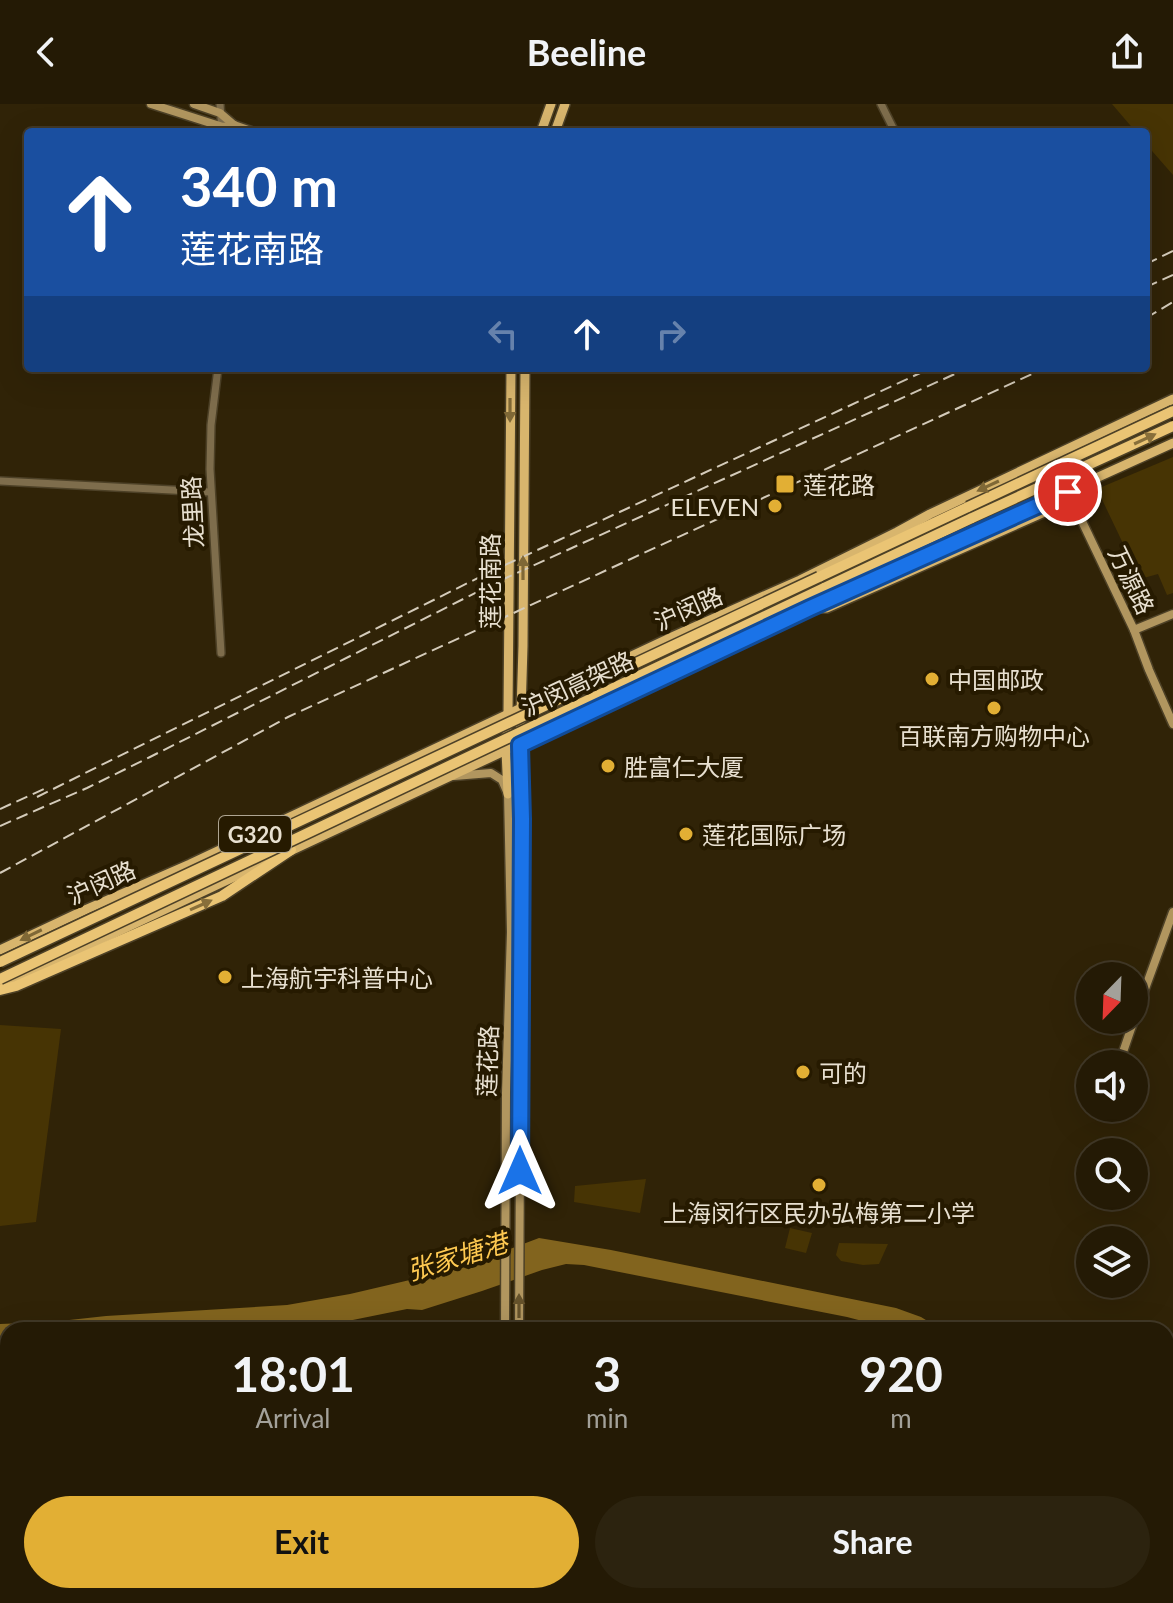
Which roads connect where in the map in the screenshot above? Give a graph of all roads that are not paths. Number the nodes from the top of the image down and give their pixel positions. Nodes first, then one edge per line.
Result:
1 (151, 104) edge
2 (194, 104) edge
3 (551, 104) edge
4 (565, 104) edge
5 (881, 104) edge
6 (220, 108) edge
7 (234, 125) junction
8 (219, 128) edge
9 (222, 128) edge
10 (225, 128) edge
11 (243, 128) edge
12 (542, 128) edge
13 (556, 128) edge
14 (893, 128) edge
15 (218, 372) edge
16 (511, 372) edge
17 (525, 372) edge
18 (1173, 399) edge
19 (1173, 411) edge
20 (1173, 426) edge
21 (1173, 443) edge
22 (1045, 459) junction
23 (0, 481) edge
24 (210, 492) junction
25 (1068, 492) junction
26 (800, 580) junction
27 (810, 608) junction
28 (1173, 614) edge
29 (1134, 630) junction
30 (221, 653) dead end
31 (522, 708) junction
32 (508, 714) junction
33 (1173, 724) edge
34 (520, 745) junction
35 (506, 751) junction
36 (453, 776) junction
37 (522, 789) joint
38 (508, 794) junction
39 (291, 850) joint
40 (1173, 912) edge
41 (0, 950) edge
42 (0, 962) edge
43 (0, 979) edge
44 (1148, 981) edge
45 (0, 988) edge
46 (505, 1322) edge
47 (519, 1322) edge

1 - 8 main road
2 - 6 main road
3 - 12 main road
4 - 13 main road
5 - 14 street
6 - 7 main road
6 - 9 street
7 - 10 main road
7 - 11 main road
15 - 24 street, 龙里路
16 -> 32 main road, 莲花南路
31 -> 17 main road, 莲花南路
18 - 22 main road, 沪闵路 / G320
19 - 42 highway, 沪闵高架路, bridge
43 -> 20 highway, 沪闵高架路, bridge
21 - 25 main road, G320
22 - 25 main road, 万源路
22 -> 26 main road, 沪闵路 / G320
23 - 24 street
24 - 30 street, 龙里路
25 - 27 main road, G320
25 - 29 main road, 万源路
26 - 27 street
26 - 31 main road, 沪闵路 / G320
27 - 34 main road, G320
28 - 29 main road
29 - 33 main road, 万源路
31 - 32 main road, 沪闵路 / G320
31 - 34 main road, 莲花南路
32 - 35 main road, 莲花南路
32 -> 41 main road, 沪闵路 / G320
34 - 35 main road, G320
34 - 37 main road, 莲花南路
35 - 36 main road, G320
35 - 38 main road, 莲花南路
36 - 38 main road
36 - 39 main road, G320
47 -> 37 main road, 莲花路
38 - 46 main road, 莲花路
45 -> 39 highway
40 - 44 main road

